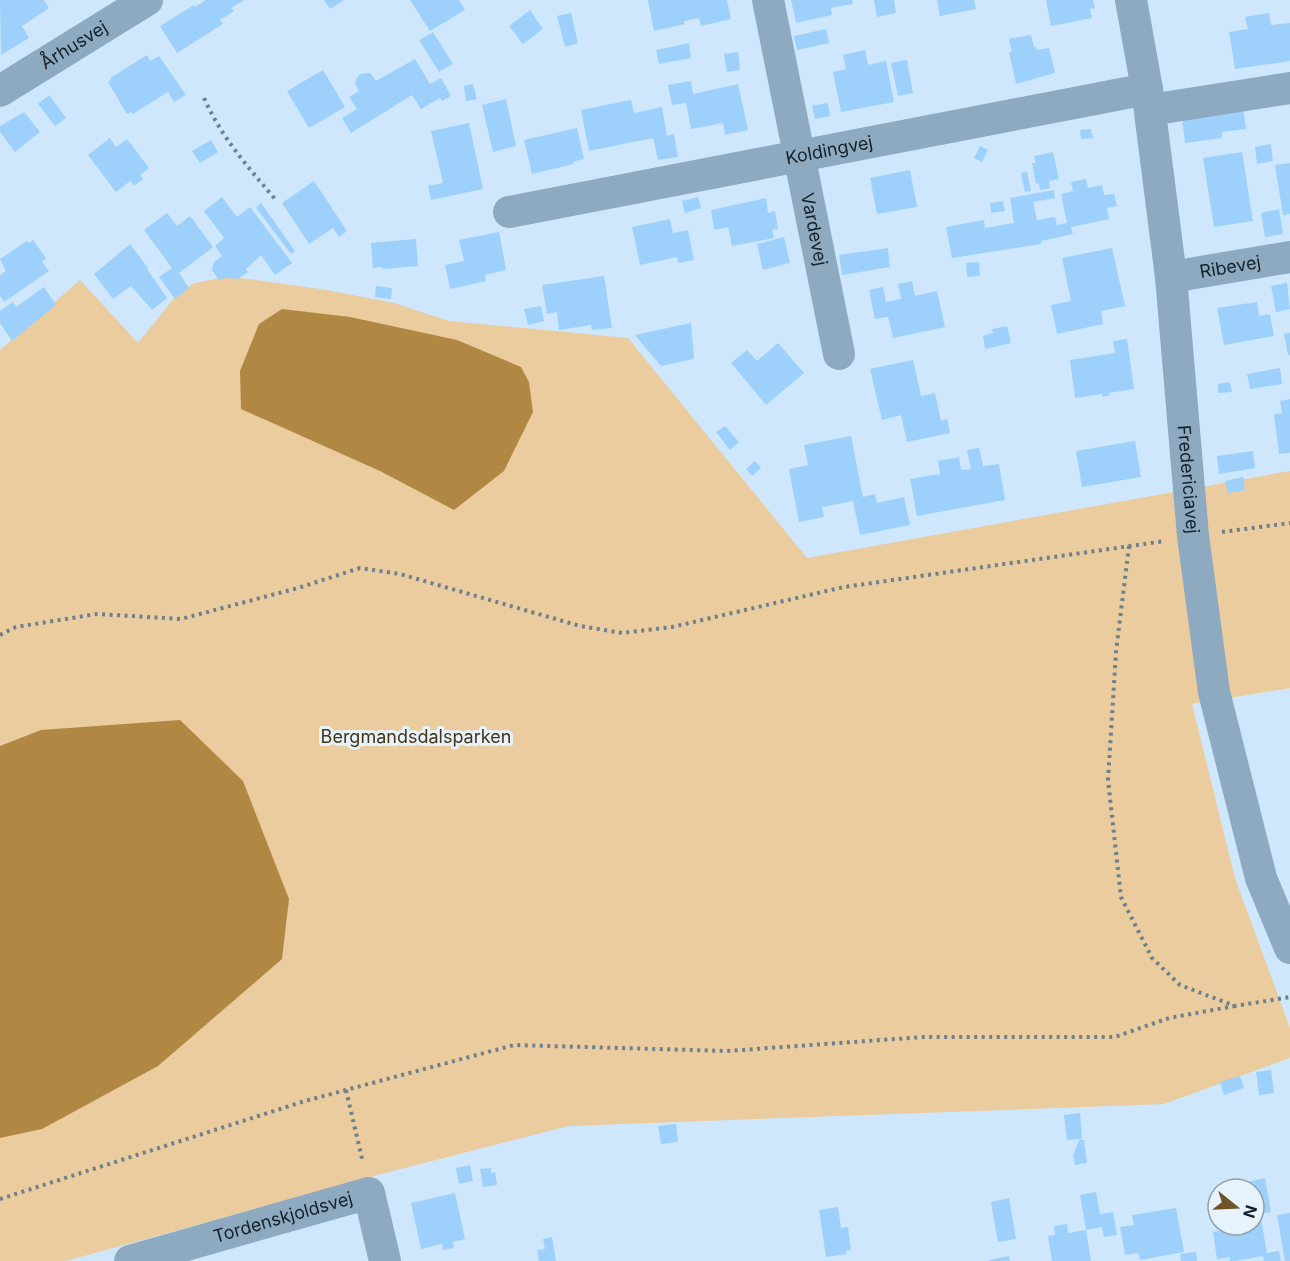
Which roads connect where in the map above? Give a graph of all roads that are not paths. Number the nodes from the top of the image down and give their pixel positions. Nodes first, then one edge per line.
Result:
1 (147, 0) edge
2 (768, 0) edge
3 (1131, 0) edge
4 (1290, 88) edge
5 (0, 91) edge
6 (1149, 100) junction
7 (799, 156) junction
8 (509, 212) dead end
9 (1290, 257) edge
10 (1171, 277) junction
11 (839, 354) dead end
12 (1290, 948) edge
13 (130, 1261) edge
14 (385, 1261) edge

1 - 5 street, Århusvej
2 - 7 street, Vardevej
3 - 6 street, Fredericiavej
4 - 6 street, Koldingvej
6 - 7 street, Koldingvej
6 - 10 street, Fredericiavej
7 - 8 street, Koldingvej
7 - 11 street, Vardevej
9 - 10 street, Ribevej
10 - 12 street, Fredericiavej
13 - 14 street, Tordenskjoldsvej

